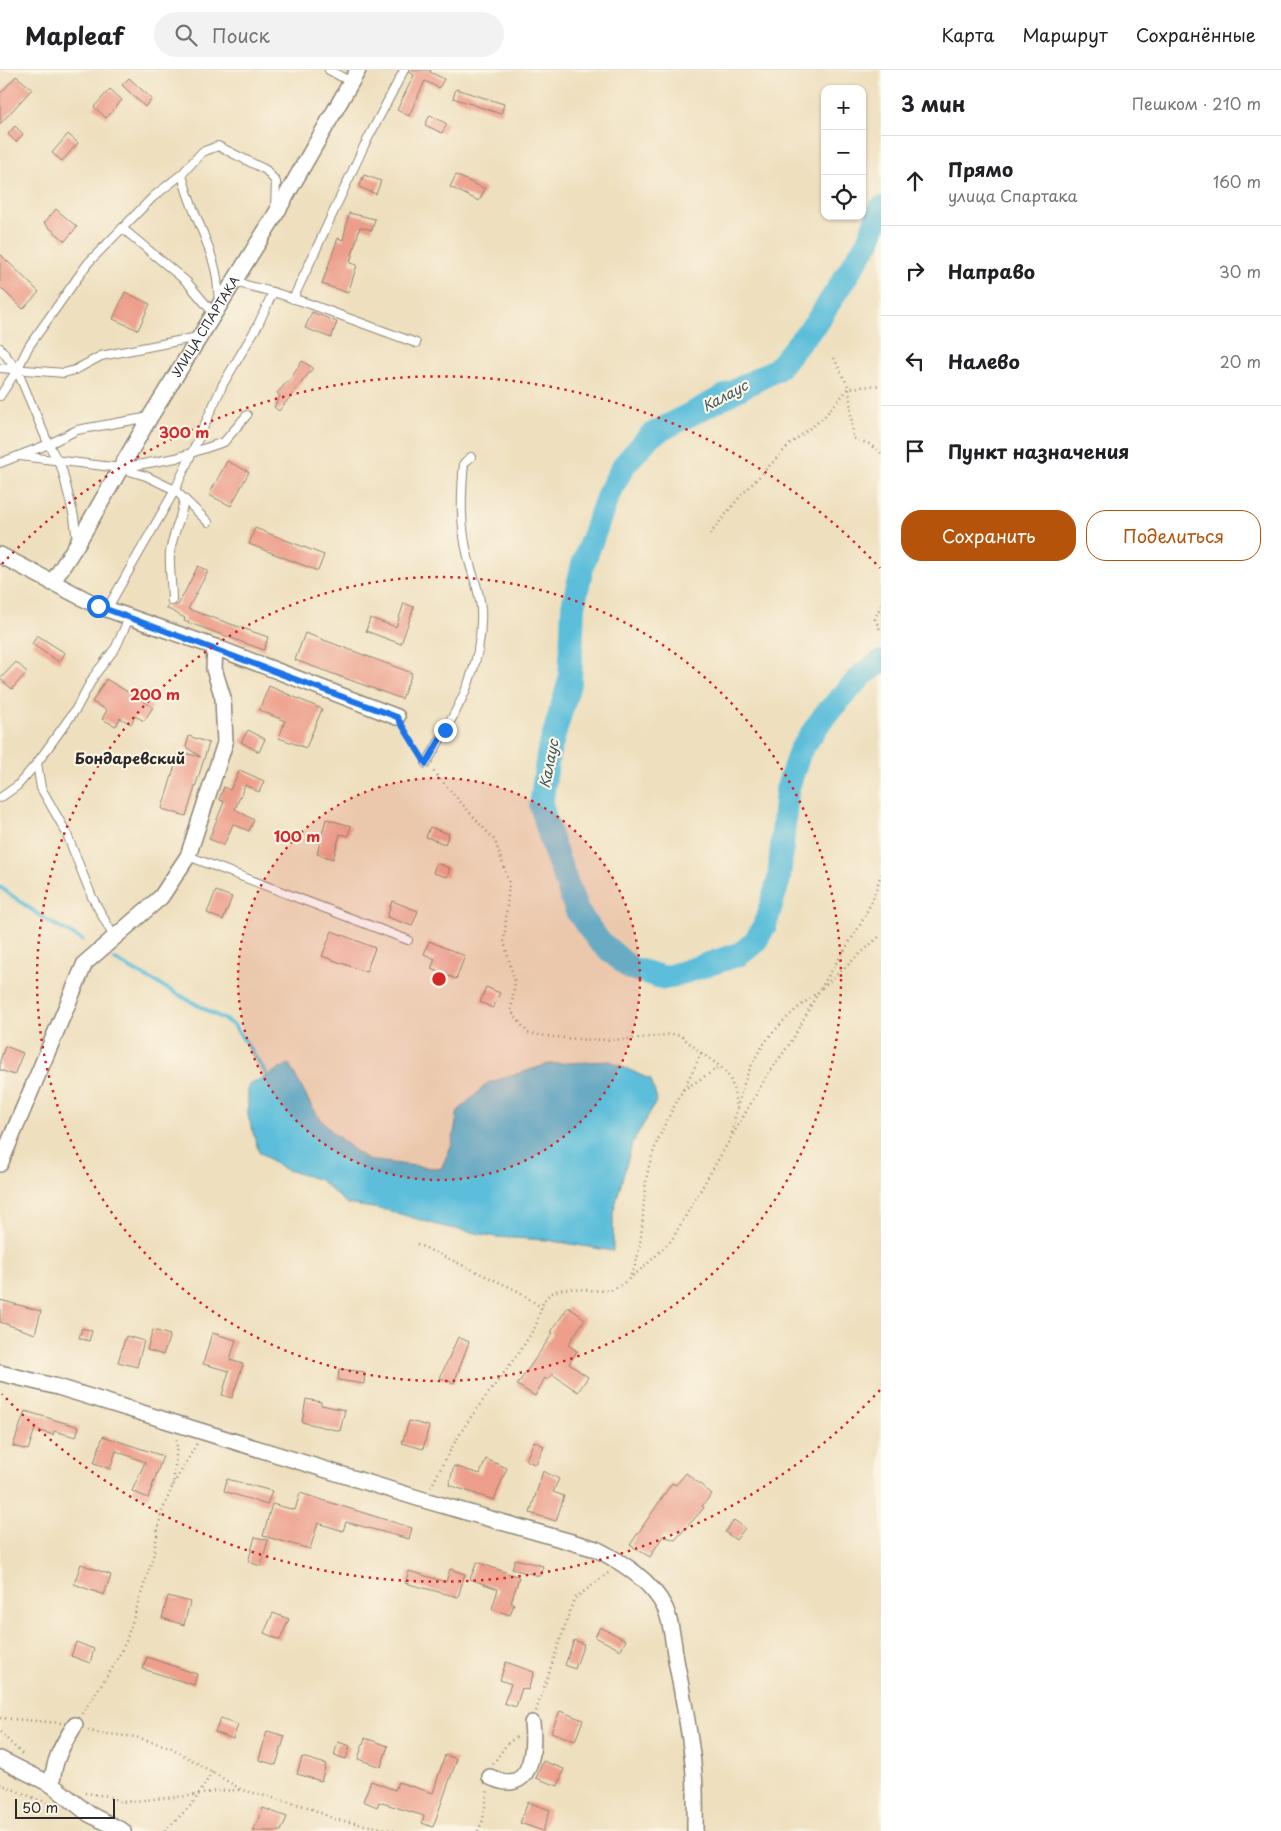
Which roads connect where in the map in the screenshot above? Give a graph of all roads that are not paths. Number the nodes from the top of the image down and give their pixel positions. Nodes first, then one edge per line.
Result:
1 (329, 70) edge
2 (404, 70) edge
3 (354, 76) edge
4 (182, 174) junction
5 (274, 217) junction
6 (122, 228) junction
7 (234, 282) junction
8 (273, 292) junction
9 (293, 298) junction
10 (217, 310) junction
11 (200, 336) junction
12 (416, 343) dead end
13 (0, 348) edge
14 (0, 368) edge
15 (17, 370) junction
16 (0, 396) edge
17 (246, 415) dead end
18 (150, 417) junction
19 (49, 444) junction
20 (190, 454) junction
21 (20, 456) junction
22 (471, 457) dead end
23 (57, 460) junction
24 (0, 462) edge
25 (121, 468) junction
26 (175, 490) junction
27 (184, 500) junction
28 (208, 522) dead end
29 (78, 544) junction
30 (0, 554) edge
31 (52, 584) junction
32 (172, 601) dead end
33 (107, 609) junction
34 (129, 618) junction
35 (215, 647) junction
36 (397, 717) road end
37 (37, 763) junction
38 (426, 764) road end
39 (0, 798) edge
40 (188, 856) junction
41 (114, 937) junction
42 (408, 940) dead end
43 (0, 1164) edge
44 (0, 1373) edge
45 (532, 1723) road end
46 (75, 1725) road end
47 (0, 1759) edge
48 (490, 1777) road end
49 (58, 1795) junction
50 (123, 1831) edge
51 (695, 1831) edge

1 - 3 lane
2 - 9 lane
3 - 5 street, УЛИЦА СПАРТАКА
4 - 5 lane
4 - 6 lane
4 - 10 lane
5 - 7 street, УЛИЦА СПАРТАКА
6 - 10 lane
6 - 15 lane
7 - 8 lane
7 - 10 street, УЛИЦА СПАРТАКА
8 - 9 lane
8 - 20 lane
9 - 12 lane
10 - 11 street, УЛИЦА СПАРТАКА
11 - 15 lane
11 - 18 street, УЛИЦА СПАРТАКА
13 - 15 lane
14 - 15 lane
15 - 16 lane
15 - 19 lane
17 - 20 lane
18 - 19 lane
18 - 25 street, УЛИЦА СПАРТАКА
19 - 21 lane
19 - 23 lane
20 - 25 lane
20 - 26 lane
21 - 23 lane
21 - 24 lane
22 - 38 lane
23 - 25 lane
23 - 29 lane
25 - 26 lane
25 - 29 street, УЛИЦА СПАРТАКА
26 - 27 lane
26 - 33 lane
27 - 28 lane
27 - 32 lane
29 - 31 street, УЛИЦА СПАРТАКА
30 - 31 street
31 - 33 street
33 - 34 street
34 - 35 street
34 - 37 lane
35 - 36 street
35 - 40 street
37 - 39 lane
37 - 41 lane
40 - 41 street
40 - 42 lane
41 - 43 street
44 - 51 street
45 - 48 street
46 - 49 street
47 - 49 street
49 - 50 street

